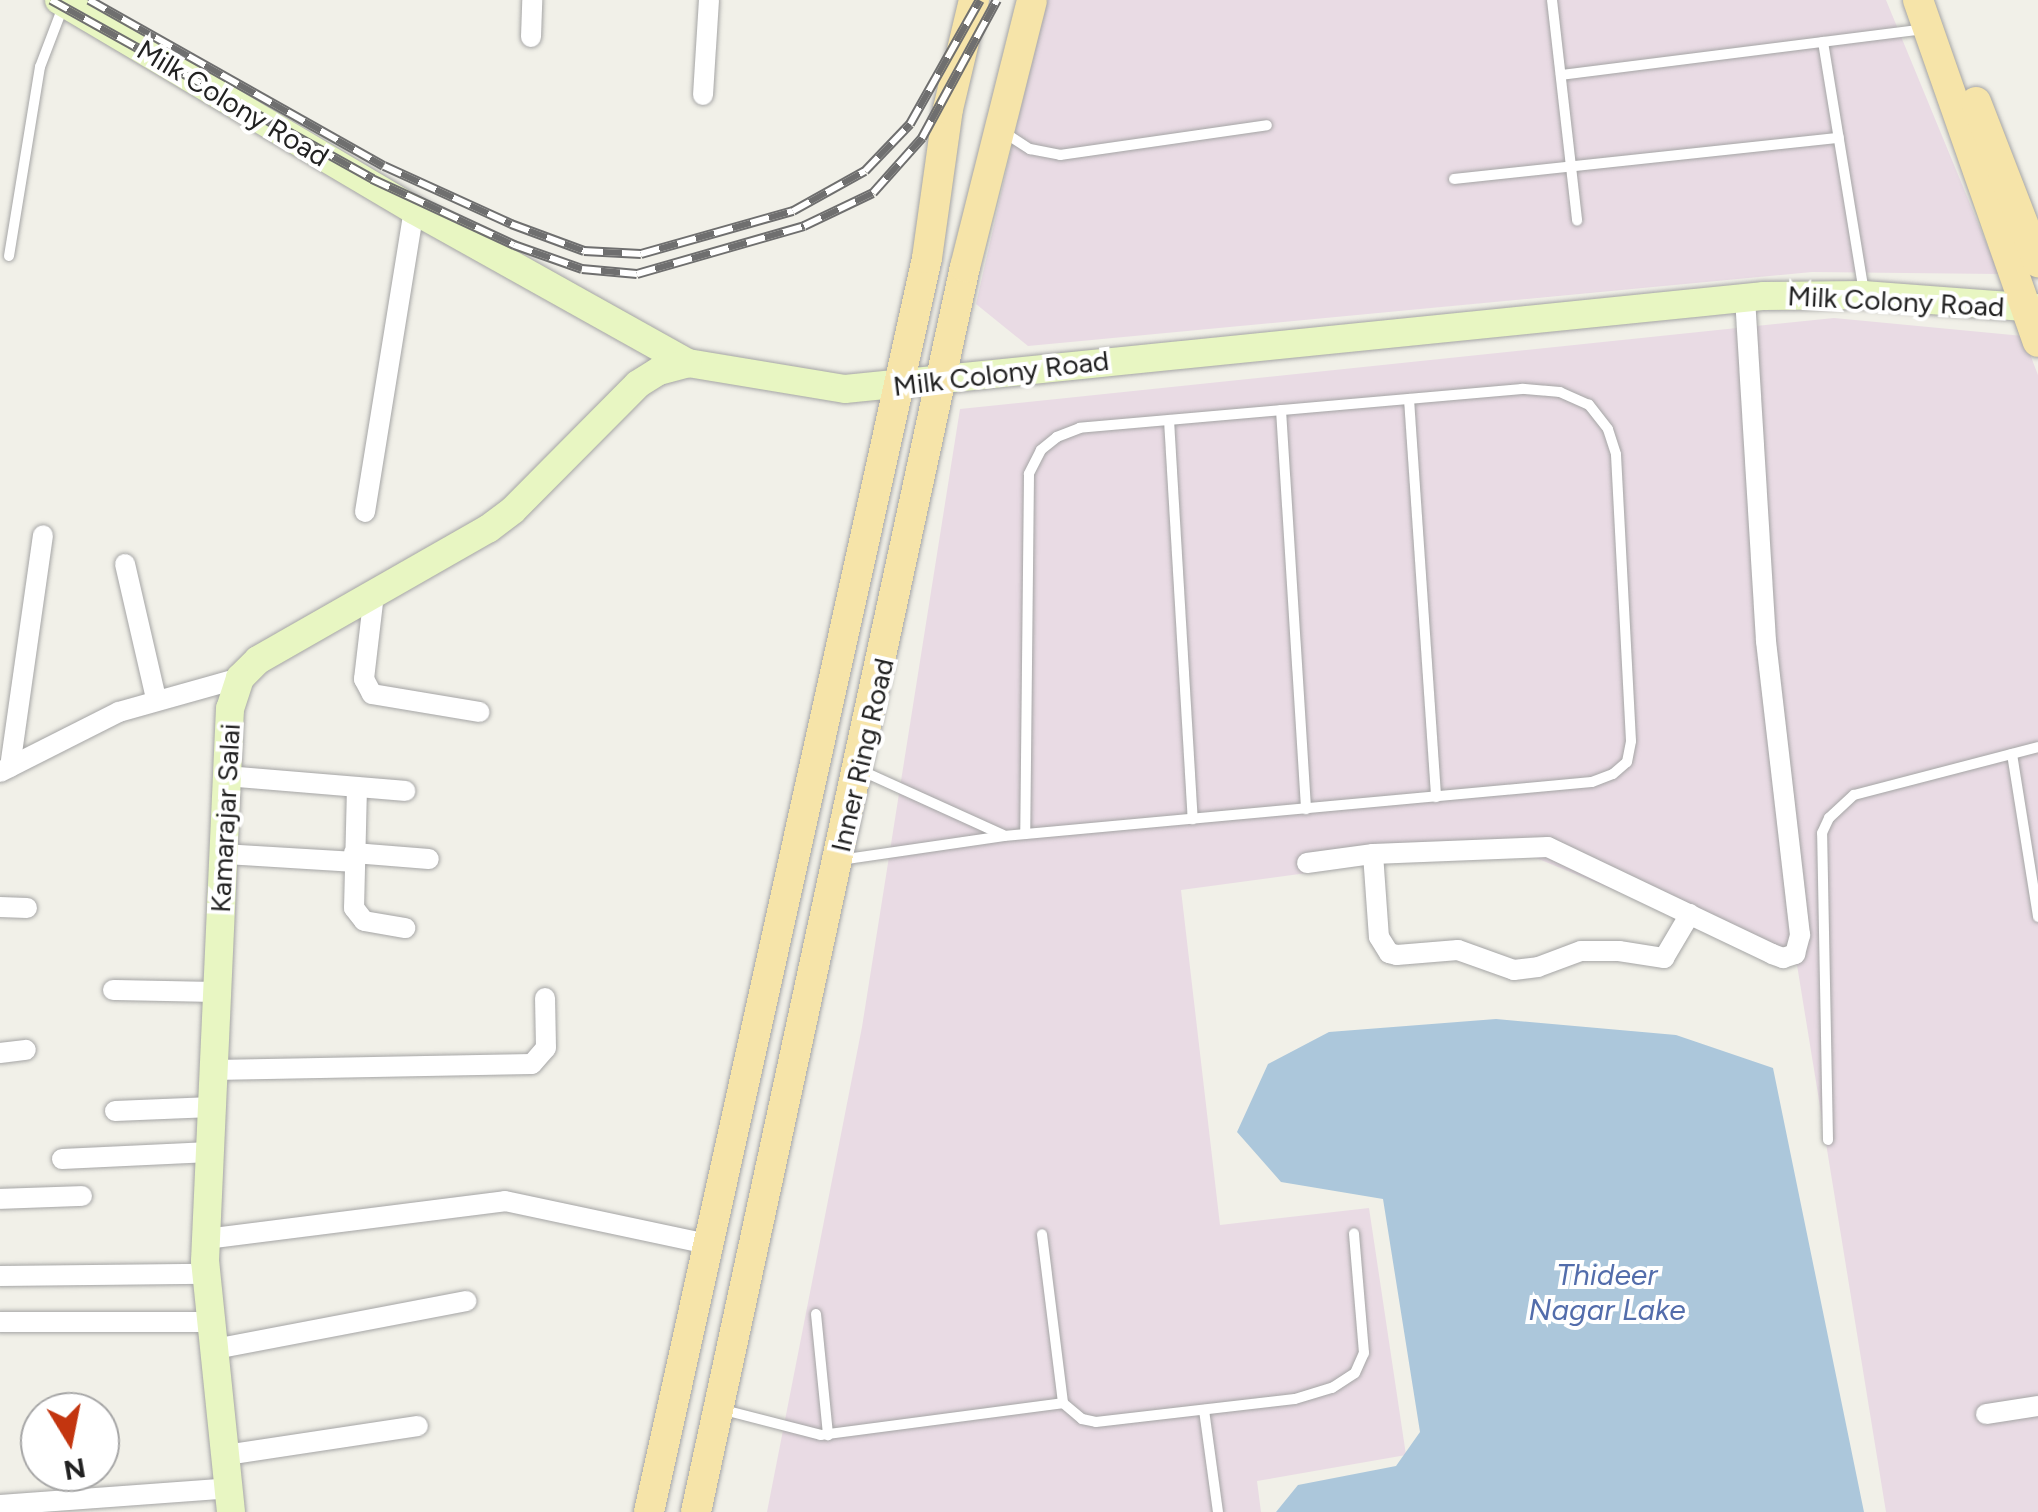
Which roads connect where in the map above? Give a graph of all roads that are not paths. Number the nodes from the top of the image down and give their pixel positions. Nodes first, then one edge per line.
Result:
1 (532, 0) edge
2 (710, 0) edge
3 (974, 0) edge
4 (1032, 0) edge
5 (1552, 0) edge
6 (1918, 0) edge
7 (62, 2) edge
8 (1935, 14) edge
9 (531, 38) dead end
10 (1823, 42) junction
11 (1560, 75) junction
12 (703, 95) dead end
13 (1267, 125) dead end
14 (1002, 132) junction
15 (1839, 138) junction
16 (1570, 166) junction
17 (1454, 178) dead end
18 (414, 210) junction
19 (1577, 221) dead end
20 (9, 256) dead end
21 (2038, 262) edge
22 (1864, 295) junction
23 (1745, 298) junction
24 (2031, 308) edge
25 (2038, 342) edge
26 (688, 363) junction
27 (942, 378) junction
28 (897, 387) junction
29 (1409, 399) junction
30 (1281, 410) junction
31 (1169, 420) junction
32 (365, 512) dead end
33 (43, 534) dead end
34 (125, 564) dead end
35 (374, 594) junction
36 (240, 678) junction
37 (156, 698) junction
38 (479, 712) dead end
39 (2038, 748) edge
40 (2012, 754) junction
41 (5, 769) edge
42 (860, 770) junction
43 (227, 776) junction
44 (357, 787) junction
45 (405, 791) dead end
46 (1436, 796) junction
47 (1306, 808) junction
48 (1193, 818) junction
49 (1024, 834) junction
50 (1004, 836) junction
51 (224, 854) junction
52 (1373, 854) junction
53 (354, 857) junction
54 (429, 858) dead end
55 (838, 860) junction
56 (1307, 862) dead end
57 (0, 908) edge
58 (27, 908) dead end
59 (1690, 914) junction
60 (2038, 917) edge
61 (405, 928) dead end
62 (114, 990) dead end
63 (218, 992) junction
64 (545, 998) dead end
65 (26, 1050) dead end
66 (0, 1053) edge
67 (214, 1070) junction
68 (212, 1107) junction
69 (115, 1111) dead end
70 (1828, 1140) dead end
71 (210, 1152) junction
72 (62, 1159) dead end
73 (82, 1196) dead end
74 (0, 1199) edge
75 (1354, 1233) dead end
76 (1042, 1234) dead end
77 (206, 1240) junction
78 (708, 1244) junction
79 (207, 1274) junction
80 (0, 1276) edge
81 (466, 1300) dead end
82 (816, 1314) dead end
83 (0, 1322) edge
84 (213, 1335) junction
85 (1063, 1403) junction
86 (2038, 1406) edge
87 (719, 1409) junction
88 (1204, 1410) junction
89 (1986, 1414) dead end
90 (418, 1426) dead end
91 (828, 1434) junction
92 (226, 1455) junction
93 (230, 1500) edge
94 (0, 1505) edge
95 (648, 1512) edge
96 (696, 1512) edge
97 (1218, 1512) edge

1 - 9 street
2 - 12 street
3 - 28 main road, Inner Ring Road
4 - 14 main road, Inner Ring Road
5 - 11 lane
6 - 8 main road
7 - 18 main road, Milk Colony Road
7 - 20 lane
8 - 10 lane
8 - 21 main road
8 - 24 main road
10 - 11 lane
10 - 15 lane
11 - 16 lane
13 - 14 lane
14 - 27 main road, Inner Ring Road
15 - 16 lane
15 - 22 lane
16 - 17 lane
16 - 19 lane
18 - 26 main road, Milk Colony Road
18 - 32 street
22 - 23 main road, Milk Colony Road
22 - 24 main road, Milk Colony Road
23 - 27 main road, Milk Colony Road
23 - 59 street
24 - 25 main road
26 - 28 main road, Milk Colony Road
26 - 35 main road
27 - 28 main road, Milk Colony Road
27 - 42 main road, Inner Ring Road
28 - 78 main road, Inner Ring Road
29 - 30 lane
29 - 46 lane
29 - 46 lane
30 - 31 lane
30 - 47 lane
31 - 48 lane
31 - 49 lane
33 - 41 street
34 - 37 street
35 - 36 main road
35 - 38 street
36 - 37 street
36 - 43 main road, Kamarajar Salai
37 - 41 street
39 - 40 lane
40 - 60 lane
40 - 70 lane
42 - 50 lane
42 - 55 main road, Inner Ring Road
43 - 44 street
43 - 51 main road, Kamarajar Salai
44 - 45 street
44 - 53 street
46 - 47 lane
47 - 48 lane
48 - 49 lane
49 - 50 lane
50 - 55 lane
51 - 53 street
51 - 63 main road, Kamarajar Salai
52 - 56 street
52 - 59 street
52 - 59 street
53 - 54 street
53 - 61 street
55 - 87 main road, Inner Ring Road
57 - 58 street
62 - 63 street
63 - 67 main road, Kamarajar Salai
64 - 67 street
65 - 66 street
67 - 68 main road, Kamarajar Salai
68 - 69 street
68 - 71 main road, Kamarajar Salai
71 - 72 street
71 - 77 main road, Kamarajar Salai
73 - 74 street
75 - 88 lane
76 - 85 lane
77 - 78 street
77 - 79 main road, Kamarajar Salai
78 - 95 main road, Inner Ring Road
79 - 80 street
79 - 84 main road, Kamarajar Salai
81 - 84 street
82 - 91 lane
83 - 84 street
84 - 92 main road, Kamarajar Salai
85 - 88 lane
85 - 91 lane
86 - 89 street
87 - 91 lane
87 - 96 main road, Inner Ring Road
88 - 97 lane
90 - 92 street
92 - 93 main road, Kamarajar Salai
93 - 94 street

